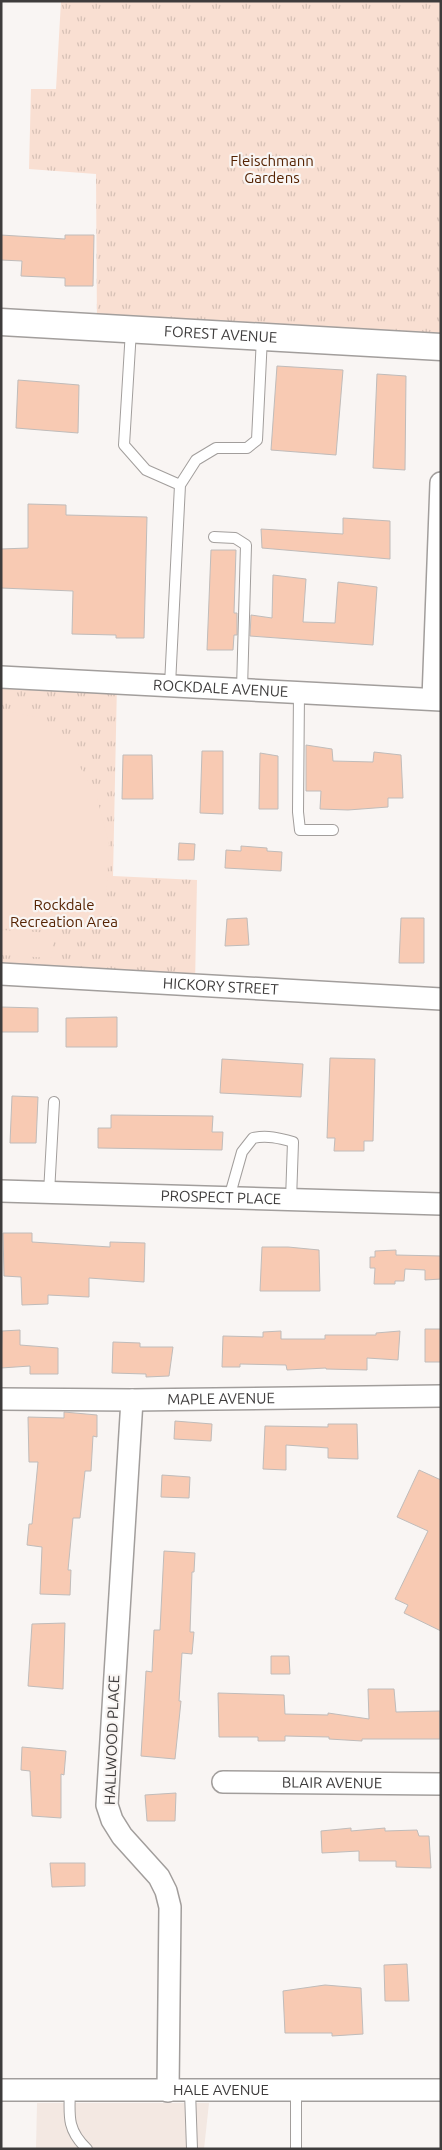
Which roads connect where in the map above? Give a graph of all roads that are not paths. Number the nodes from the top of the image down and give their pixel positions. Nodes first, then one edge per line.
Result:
1 (1, 322) edge
2 (131, 329) junction
3 (262, 336) junction
4 (441, 347) edge
5 (441, 483) edge
6 (180, 485) junction
7 (440, 517) edge
8 (214, 537) dead end
9 (1, 677) edge
10 (170, 685) junction
11 (242, 689) junction
12 (299, 692) junction
13 (437, 699) edge
14 (333, 830) dead end
15 (1, 974) edge
16 (441, 999) edge
17 (54, 1102) dead end
18 (1, 1191) edge
19 (49, 1192) junction
20 (230, 1198) junction
21 (291, 1200) junction
22 (441, 1204) edge
23 (441, 1396) edge
24 (1, 1399) edge
25 (132, 1400) junction
26 (223, 1782) dead end
27 (441, 1784) edge
28 (1, 2090) edge
29 (70, 2090) junction
30 (296, 2090) junction
31 (441, 2090) edge
32 (168, 2091) junction
33 (190, 2091) junction
34 (87, 2149) edge
35 (192, 2149) edge
36 (296, 2149) edge

1 - 2 street, FOREST AVENUE
2 - 3 street, FOREST AVENUE
2 - 6 lane
3 - 4 street, FOREST AVENUE
3 - 6 lane
5 - 7 street
6 - 10 lane
7 - 13 street
8 - 11 lane
9 - 10 street, ROCKDALE AVENUE
10 - 11 street, ROCKDALE AVENUE
11 - 12 street, ROCKDALE AVENUE
12 - 13 street, ROCKDALE AVENUE
12 - 14 lane
15 - 16 street, HICKORY STREET
17 - 19 lane
18 - 19 street, PROSPECT PLACE
19 - 20 street, PROSPECT PLACE
20 - 21 street, PROSPECT PLACE
20 - 21 lane
21 - 22 street, PROSPECT PLACE
23 - 25 street, MAPLE AVENUE
24 - 25 street, MAPLE AVENUE
25 - 32 street, HALLWOOD PLACE
26 - 27 street, BLAIR AVENUE
28 - 29 street, HALE AVENUE
29 - 32 street, HALE AVENUE
29 - 34 lane
30 - 31 street, HALE AVENUE
30 - 33 street, HALE AVENUE
30 - 36 lane
32 - 33 street, HALE AVENUE
33 - 35 lane

